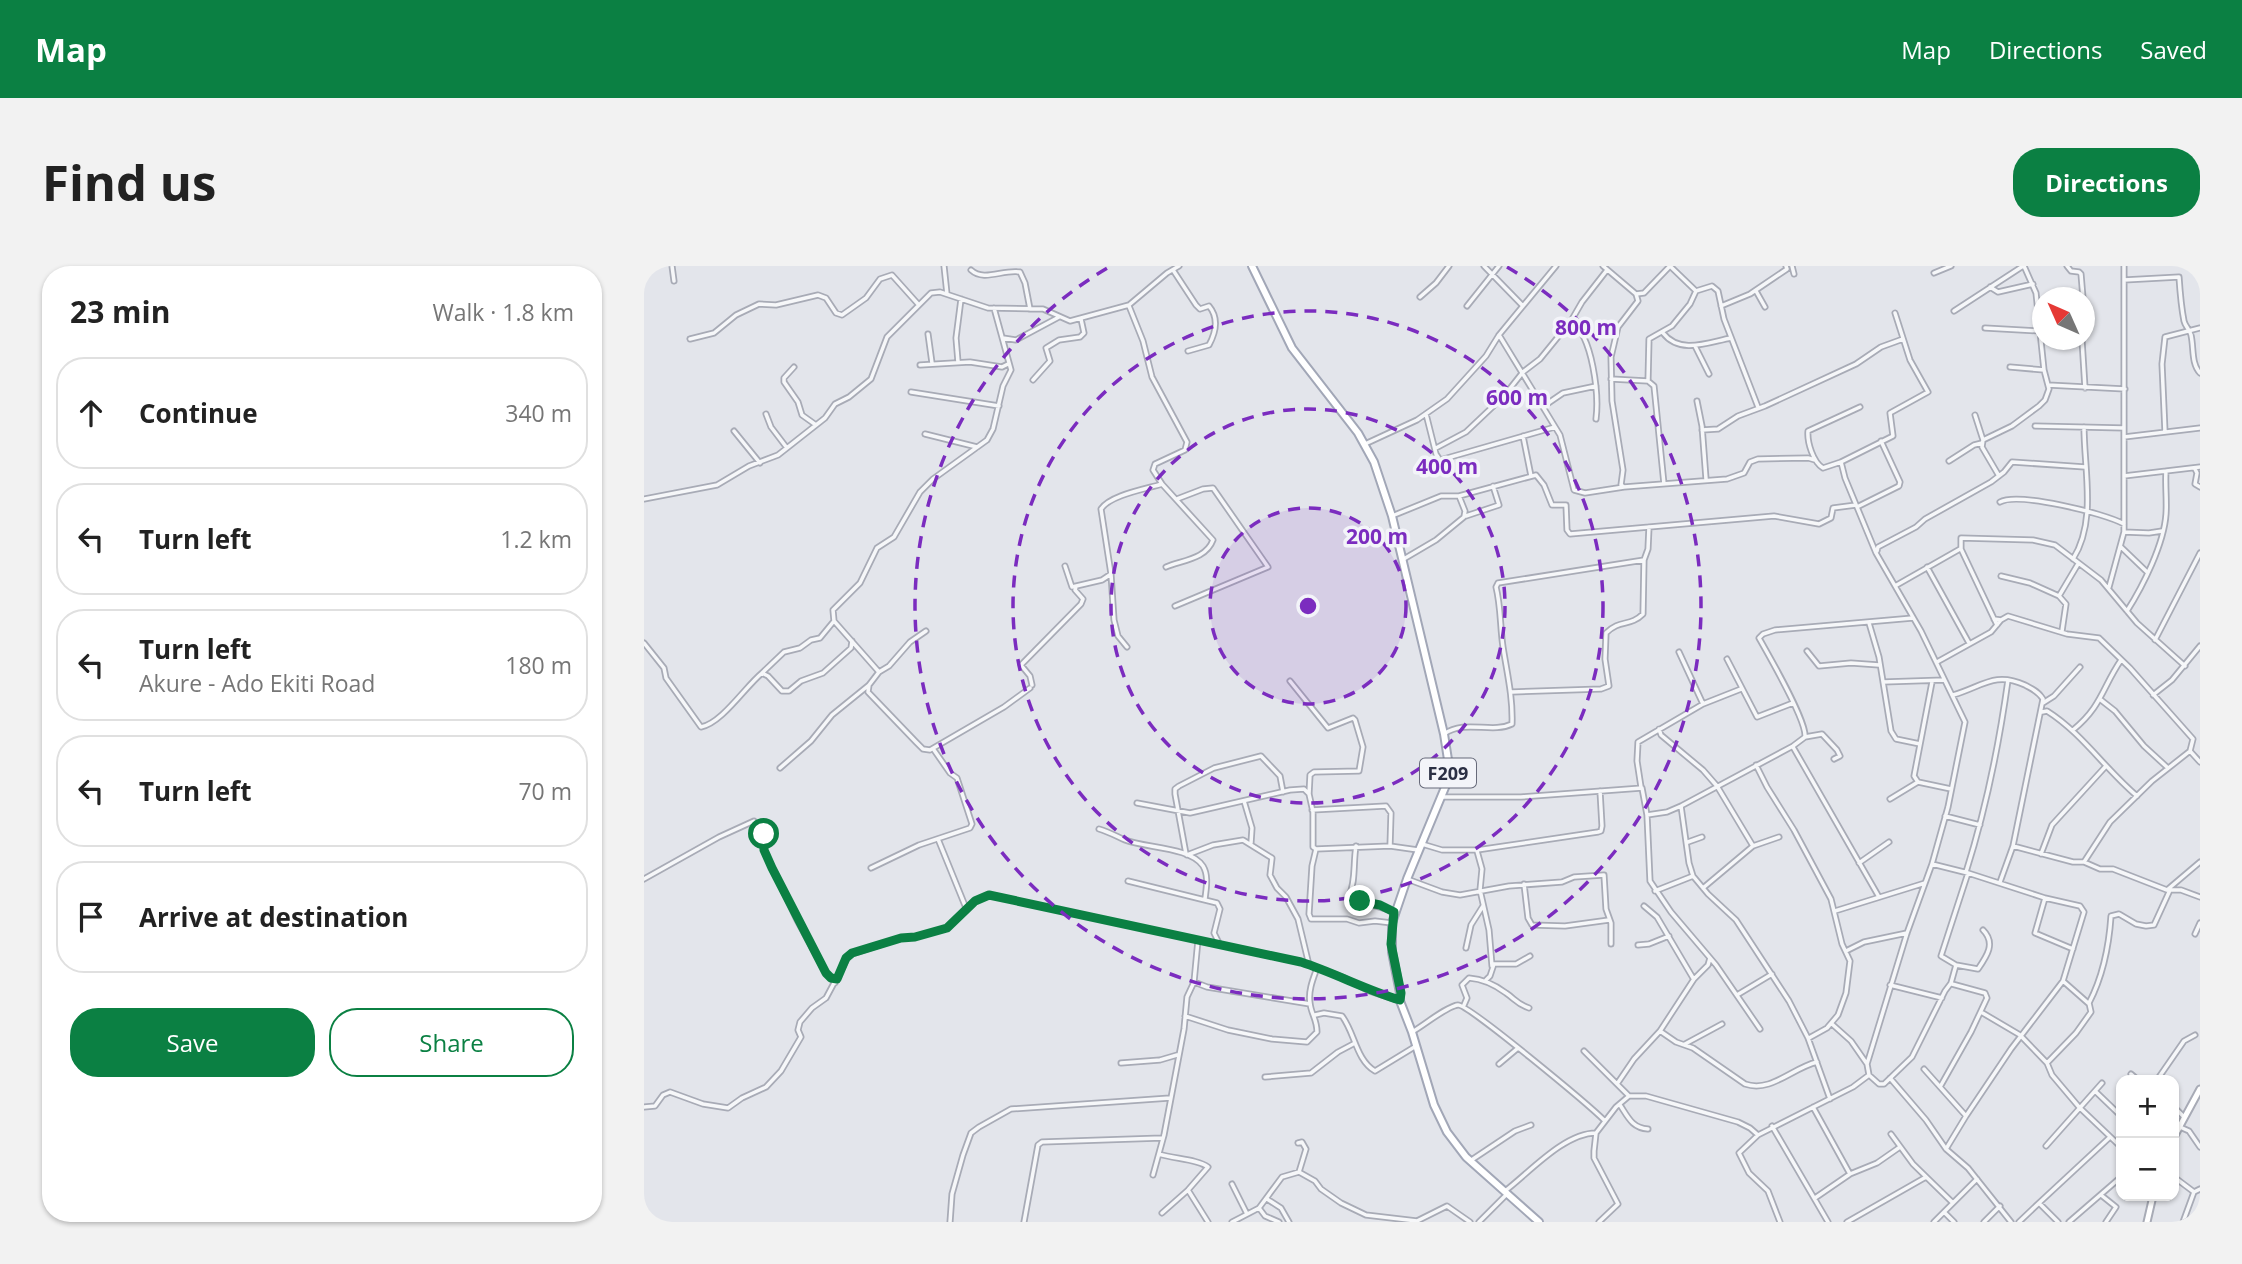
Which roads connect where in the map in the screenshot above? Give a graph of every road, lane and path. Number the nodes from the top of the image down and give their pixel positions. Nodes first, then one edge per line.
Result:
1 (672, 266) edge
2 (944, 266) edge
3 (1179, 266) edge
4 (1252, 266) edge
5 (1449, 266) edge
6 (1484, 266) edge
7 (1499, 266) edge
8 (1556, 266) edge
9 (1670, 266) edge
10 (1786, 266) edge
11 (1792, 266) edge
12 (1951, 266) edge
13 (2024, 266) edge
14 (2067, 266) edge
15 (2124, 266) edge
16 (1605, 268) edge
17 (971, 270) dead end
18 (1173, 270) junction
19 (1934, 273) dead end
20 (1794, 274) dead end
21 (1491, 275) junction
22 (2124, 279) junction
23 (674, 281) dead end
24 (2032, 284) junction
25 (1990, 287) junction
26 (2033, 287) edge
27 (2082, 287) edge
28 (1696, 291) junction
29 (1756, 291) junction
30 (947, 294) junction
31 (1636, 294) junction
32 (1420, 297) dead end
33 (961, 299) junction
34 (918, 304) junction
35 (1129, 305) junction
36 (1467, 306) dead end
37 (1523, 306) junction
38 (1721, 306) junction
39 (1765, 307) dead end
40 (994, 308) junction
41 (1030, 309) junction
42 (1954, 311) dead end
43 (1895, 313) dead end
44 (1059, 317) junction
45 (1081, 319) junction
46 (1571, 321) junction
47 (1985, 328) dead end
48 (2200, 328) edge
49 (2188, 329) junction
50 (2032, 331) edge
51 (1663, 333) junction
52 (928, 334) dead end
53 (1499, 335) junction
54 (1003, 338) junction
55 (1731, 338) junction
56 (1903, 338) junction
57 (690, 339) dead end
58 (1695, 346) junction
59 (2042, 350) edge
60 (2083, 350) edge
61 (1188, 351) dead end
62 (958, 362) junction
63 (932, 363) junction
64 (920, 365) dead end
65 (1008, 365) junction
66 (794, 367) dead end
67 (2010, 367) dead end
68 (2044, 370) junction
69 (1523, 372) junction
70 (2200, 373) edge
71 (1709, 374) dead end
72 (1611, 379) junction
73 (1033, 380) dead end
74 (1648, 381) junction
75 (2048, 385) junction
76 (1597, 386) junction
77 (2085, 388) junction
78 (2124, 389) junction
79 (911, 392) dead end
80 (1697, 401) dead end
81 (999, 406) junction
82 (1544, 406) junction
83 (1758, 407) junction
84 (1860, 407) dead end
85 (766, 414) dead end
86 (1426, 414) junction
87 (1975, 415) dead end
88 (1596, 419) dead end
89 (816, 426) junction
90 (2035, 426) dead end
91 (1555, 427) junction
92 (2084, 428) junction
93 (2124, 428) junction
94 (2200, 428) edge
95 (1702, 430) junction
96 (734, 431) dead end
97 (2165, 432) junction
98 (925, 434) dead end
99 (1523, 436) junction
100 (2124, 437) junction
101 (1881, 441) junction
102 (1982, 442) junction
103 (1365, 444) junction
104 (979, 447) junction
105 (787, 448) junction
106 (1436, 449) junction
107 (1815, 460) junction
108 (1950, 461) dead end
109 (1841, 462) junction
110 (760, 463) junction
111 (2085, 467) junction
112 (2197, 468) edge
113 (2166, 471) junction
114 (1531, 476) junction
115 (2124, 476) junction
116 (1999, 477) junction
117 (1706, 479) junction
118 (1161, 484) junction
119 (1664, 484) junction
120 (1493, 486) junction
121 (1624, 487) junction
122 (2200, 487) edge
123 (1459, 495) junction
124 (644, 499) edge
125 (1177, 499) junction
126 (2000, 502) dead end
127 (1856, 506) junction
128 (2087, 510) junction
129 (1392, 516) junction
130 (1464, 517) junction
131 (2124, 524) junction
132 (1649, 527) junction
133 (2162, 531) junction
134 (2124, 532) junction
135 (2121, 547) junction
136 (1961, 549) junction
137 (1876, 553) junction
138 (2200, 553) edge
139 (2073, 559) junction
140 (1402, 560) junction
141 (1644, 560) junction
142 (2078, 564) junction
143 (1065, 566) dead end
144 (1166, 567) dead end
145 (1927, 567) junction
146 (2147, 572) junction
147 (1111, 574) junction
148 (2001, 576) dead end
149 (1895, 586) junction
150 (1076, 587) junction
151 (2109, 587) junction
152 (2060, 596) junction
153 (1175, 606) dead end
154 (2127, 611) junction
155 (1913, 618) junction
156 (1994, 620) junction
157 (2001, 620) junction
158 (834, 621) junction
159 (1869, 623) junction
160 (1997, 625) junction
161 (926, 631) dead end
162 (2062, 631) junction
163 (2155, 640) junction
164 (852, 641) junction
165 (644, 643) edge
166 (1969, 643) junction
167 (2200, 646) edge
168 (1127, 647) dead end
169 (1807, 651) dead end
170 (1679, 652) dead end
171 (1727, 659) dead end
172 (2121, 660) junction
173 (1937, 662) junction
174 (1879, 664) junction
175 (2185, 666) junction
176 (2081, 667) dead end
177 (879, 672) junction
178 (762, 673) junction
179 (2009, 679) junction
180 (1945, 680) junction
181 (1290, 681) dead end
182 (1883, 682) junction
183 (1932, 682) junction
184 (869, 685) junction
185 (1741, 689) junction
186 (1512, 692) junction
187 (1953, 695) junction
188 (2153, 695) junction
189 (2101, 700) junction
190 (1793, 703) junction
191 (2043, 703) junction
192 (1703, 704) junction
193 (2042, 712) junction
194 (1659, 729) junction
195 (2073, 730) junction
196 (1444, 734) junction
197 (1805, 737) junction
198 (1920, 744) junction
199 (1793, 746) junction
200 (933, 749) junction
201 (2190, 751) junction
202 (1834, 759) dead end
203 (2200, 762) edge
204 (1756, 765) junction
205 (2106, 766) junction
206 (780, 768) dead end
207 (2168, 768) junction
208 (1918, 782) junction
209 (1717, 786) junction
210 (1642, 788) junction
211 (1951, 789) junction
212 (1600, 791) junction
213 (1283, 792) junction
214 (1309, 794) junction
215 (2137, 796) junction
216 (1442, 797) junction
217 (1889, 799) dead end
218 (1244, 801) junction
219 (1137, 803) dead end
220 (1681, 806) junction
221 (1312, 810) junction
222 (1177, 812) junction
223 (1647, 815) junction
224 (1945, 816) junction
225 (1981, 825) junction
226 (1099, 829) dead end
227 (1779, 837) dead end
228 (1702, 838) dead end
229 (938, 839) junction
230 (1688, 842) junction
231 (1889, 842) dead end
232 (1251, 843) junction
233 (1356, 846) junction
234 (1390, 846) junction
235 (1753, 846) junction
236 (2013, 846) junction
237 (1421, 847) junction
238 (1316, 849) junction
239 (1477, 850) junction
240 (2041, 854) junction
241 (1187, 855) junction
242 (2084, 862) junction
243 (2200, 862) edge
244 (1859, 863) junction
245 (1932, 864) junction
246 (871, 868) dead end
247 (1967, 872) junction
248 (1693, 876) junction
249 (644, 879) edge
250 (1407, 879) junction
251 (1128, 881) dead end
252 (2000, 882) junction
253 (1925, 883) junction
254 (1524, 884) junction
255 (1703, 888) junction
256 (1480, 890) junction
257 (2168, 890) junction
258 (1655, 891) junction
259 (1880, 897) junction
260 (2200, 897) edge
261 (2045, 898) junction
262 (1205, 899) junction
263 (1484, 904) junction
264 (1644, 906) dead end
265 (967, 908) junction
266 (1835, 911) junction
267 (1394, 912) junction
268 (1609, 920) junction
269 (1392, 923) junction
270 (2200, 923) edge
271 (1983, 930) dead end
272 (1907, 933) junction
273 (2195, 934) dead end
274 (1669, 936) junction
275 (1198, 940) junction
276 (1611, 944) dead end
277 (1220, 945) junction
278 (1638, 945) dead end
279 (1466, 948) dead end
280 (2073, 949) junction
281 (1846, 951) junction
282 (1531, 956) dead end
283 (1710, 958) junction
284 (1309, 965) junction
285 (1492, 965) junction
286 (1708, 965) junction
287 (1716, 965) junction
288 (1956, 965) junction
289 (1317, 968) junction
290 (1772, 974) junction
291 (1693, 979) junction
292 (1486, 980) junction
293 (836, 981) junction
294 (2063, 981) junction
295 (1194, 982) junction
296 (1951, 984) junction
297 (1890, 985) junction
298 (1737, 995) junction
299 (1942, 998) junction
300 (1400, 1000) junction
301 (2088, 1003) junction
302 (1310, 1004) junction
303 (1464, 1005) junction
304 (1529, 1008) dead end
305 (1981, 1012) junction
306 (1315, 1015) junction
307 (1185, 1016) junction
308 (1722, 1024) dead end
309 (1832, 1024) junction
310 (1760, 1029) dead end
311 (1660, 1031) junction
312 (1412, 1032) junction
313 (2020, 1035) junction
314 (2195, 1035) dead end
315 (1808, 1038) junction
316 (1355, 1043) junction
317 (1685, 1044) junction
318 (1416, 1046) junction
319 (1518, 1048) junction
320 (1584, 1051) dead end
321 (1177, 1055) junction
322 (1817, 1062) junction
323 (1121, 1063) dead end
324 (1499, 1063) dead end
325 (2047, 1063) junction
326 (1867, 1064) junction
327 (1924, 1069) dead end
328 (1869, 1075) junction
329 (2160, 1075) edge
330 (1265, 1077) dead end
331 (1890, 1078) junction
332 (2102, 1083) dead end
333 (1617, 1084) junction
334 (1940, 1087) junction
335 (2200, 1089) edge
336 (2095, 1091) junction
337 (1629, 1096) junction
338 (1170, 1098) junction
339 (1830, 1099) junction
340 (1620, 1104) junction
341 (644, 1107) edge
342 (1813, 1107) junction
343 (2080, 1107) junction
344 (2116, 1111) edge
345 (2179, 1112) edge
346 (1966, 1115) junction
347 (2184, 1117) junction
348 (1605, 1121) junction
349 (1531, 1125) dead end
350 (2179, 1125) edge
351 (1772, 1126) junction
352 (2179, 1127) edge
353 (1648, 1129) dead end
354 (1596, 1133) junction
355 (1891, 1134) dead end
356 (1758, 1135) junction
357 (2110, 1137) junction
358 (1162, 1138) junction
359 (2116, 1142) edge
360 (1298, 1143) dead end
361 (2046, 1146) dead end
362 (1900, 1147) junction
363 (2200, 1147) edge
364 (1946, 1149) junction
365 (1159, 1154) junction
366 (1470, 1161) junction
367 (1298, 1172) junction
368 (1850, 1174) junction
369 (1153, 1175) dead end
370 (1926, 1177) junction
371 (1977, 1179) junction
372 (2179, 1181) edge
373 (2116, 1182) edge
374 (1232, 1184) dead end
375 (2200, 1189) edge
376 (1188, 1190) junction
377 (2194, 1192) junction
378 (1505, 1193) junction
379 (2101, 1195) junction
380 (1815, 1198) junction
381 (1267, 1199) junction
382 (2152, 1201) edge
383 (1953, 1203) junction
384 (2039, 1203) junction
385 (2000, 1206) junction
386 (1259, 1208) junction
387 (1254, 1212) junction
388 (1944, 1212) junction
389 (1162, 1213) dead end
390 (1247, 1214) junction
391 (1265, 1216) junction
392 (1371, 1217) junction
393 (1242, 1220) edge
394 (950, 1222) edge
395 (1024, 1222) edge
396 (1208, 1222) edge
397 (1233, 1222) edge
398 (1279, 1222) edge
399 (1289, 1222) edge
400 (1367, 1222) edge
401 (1412, 1222) edge
402 (1470, 1222) edge
403 (1479, 1222) edge
404 (1539, 1222) edge
405 (1599, 1222) edge
406 (1780, 1222) edge
407 (1828, 1222) edge
408 (1847, 1222) edge
409 (1934, 1222) edge
410 (1954, 1222) edge
411 (1984, 1222) edge
412 (2011, 1222) edge
413 (2019, 1222) edge
414 (2058, 1222) edge
415 (2069, 1222) edge
416 (2106, 1222) edge
417 (2147, 1222) edge
418 (2183, 1222) edge

1 - 23 street
2 - 30 street
3 - 18 street
4 - 103 main road, F209
5 - 32 street
6 - 21 street
7 - 21 street
8 - 37 street
9 - 28 street
9 - 31 street
10 - 29 street
11 - 20 street
12 - 19 street
13 - 24 street
13 - 25 street
14 - 27 street
15 - 22 street
16 - 31 street
16 - 46 street
17 - 41 street
18 - 35 street
18 - 61 street
21 - 36 street
21 - 37 street
22 - 49 street
22 - 78 street
24 - 25 street
24 - 26 street
25 - 42 street
28 - 38 street
28 - 51 street
29 - 38 street
29 - 39 street
30 - 33 street
30 - 34 street
31 - 72 street
33 - 40 street
33 - 62 street
34 - 57 street
34 - 89 street
35 - 45 street
35 - 118 street
37 - 53 street
38 - 55 street
40 - 41 street
40 - 54 street
41 - 44 street
43 - 56 street
44 - 45 street
44 - 54 street
45 - 73 street
46 - 69 street
46 - 76 street
47 - 50 street
48 - 49 street
49 - 70 street
49 - 97 street
51 - 58 street
51 - 74 street
52 - 63 street
53 - 69 street
53 - 86 street
54 - 65 street
55 - 58 street
55 - 83 street
56 - 83 street
56 - 101 street
58 - 71 street
59 - 68 street
60 - 77 street
62 - 63 street
62 - 65 street
63 - 64 street
65 - 81 street
66 - 89 street
67 - 68 street
68 - 75 street
69 - 82 street
69 - 106 street
72 - 74 street
72 - 121 street
74 - 119 street
75 - 77 street
75 - 102 street
76 - 82 street
76 - 88 street
77 - 78 street
78 - 93 street
79 - 81 street
80 - 95 street
81 - 104 street
82 - 91 street
83 - 95 street
84 - 107 street
85 - 105 street
86 - 103 street
86 - 106 street
87 - 102 street
89 - 105 street
90 - 92 street
91 - 99 street
91 - 121 street
92 - 93 street
92 - 111 street
93 - 100 street
94 - 97 street
95 - 117 street
96 - 110 street
97 - 100 street
98 - 104 street
99 - 106 street
99 - 114 street
100 - 115 street
101 - 109 street
101 - 127 street
102 - 108 street
102 - 116 street
103 - 129 main road, F209
104 - 158 street
105 - 110 street
107 - 109 street
107 - 117 street
109 - 127 street
110 - 124 street
111 - 116 street
111 - 128 street
112 - 113 street
112 - 122 street
113 - 115 street
113 - 133 street
114 - 120 street
114 - 132 street
115 - 131 street
116 - 137 street
117 - 119 street
118 - 125 street
118 - 147 street
119 - 121 street
120 - 123 street
120 - 130 street
123 - 129 street
123 - 130 street
125 - 144 street
125 - 153 street
126 - 128 street
127 - 132 street
127 - 137 street
128 - 131 street
128 - 139 street
129 - 140 main road, F209
130 - 140 street
131 - 134 street
132 - 141 street
133 - 134 street
133 - 146 street
134 - 135 street
135 - 146 street
135 - 151 street
136 - 139 street
136 - 145 street
136 - 156 street
137 - 149 street
138 - 163 street
139 - 142 street
140 - 196 main road, F209
141 - 186 street
141 - 186 street
142 - 151 street
142 - 152 street
143 - 150 street
145 - 149 street
145 - 166 street
146 - 154 street
147 - 150 street
147 - 168 street
148 - 152 street
149 - 155 street
150 - 200 street
151 - 154 street
152 - 162 street
154 - 163 street
155 - 159 street
155 - 173 street
156 - 157 street
156 - 160 street
157 - 160 street
157 - 162 street
158 - 164 street
158 - 178 street
159 - 174 street
159 - 190 street
160 - 166 street
161 - 177 street
162 - 172 street
163 - 175 street
164 - 177 street
164 - 178 street
165 - 178 street
166 - 173 street
167 - 175 street
169 - 174 street
170 - 192 street
171 - 185 street
172 - 188 street
172 - 189 street
173 - 180 street
174 - 182 street
175 - 188 street
176 - 191 street
177 - 184 street
179 - 187 street
179 - 191 street
179 - 225 street
180 - 183 street
180 - 187 street
181 - 214 street
182 - 183 street
182 - 198 street
183 - 198 street
184 - 200 street
184 - 206 street
185 - 190 street
185 - 192 street
186 - 196 street
187 - 211 street
188 - 201 street
189 - 195 street
189 - 207 street
190 - 197 street
191 - 193 street
192 - 194 street
193 - 195 street
193 - 236 street
194 - 209 street
194 - 210 street
195 - 205 street
196 - 216 main road, F209
197 - 199 street
197 - 202 street
198 - 208 street
199 - 204 street
199 - 244 street
200 - 229 street
201 - 203 street
201 - 207 street
204 - 209 street
204 - 266 street
205 - 215 street
205 - 240 street
207 - 215 street
208 - 211 street
208 - 217 street
209 - 220 street
209 - 235 street
210 - 212 street
210 - 223 street
211 - 224 street
212 - 216 street
212 - 239 street
213 - 214 street
213 - 218 street
213 - 222 street
214 - 221 street
215 - 242 street
216 - 237 main road, F209
218 - 222 street
218 - 232 street
219 - 222 street
220 - 223 street
220 - 230 street
221 - 234 street
221 - 238 street
222 - 241 street
223 - 258 street
224 - 225 street
224 - 245 street
225 - 247 street
226 - 241 street
227 - 235 street
228 - 230 street
229 - 246 street
229 - 265 street
230 - 248 street
231 - 244 street
232 - 241 street
232 - 284 street
233 - 234 street
233 - 238 street
233 - 267 street
234 - 237 street
235 - 255 street
236 - 240 street
236 - 252 street
237 - 239 street
237 - 250 main road, F209
238 - 269 street
239 - 256 street
240 - 242 street
241 - 262 street
242 - 257 street
243 - 257 street
244 - 259 street
245 - 247 street
245 - 253 street
247 - 252 street
247 - 288 street
248 - 255 street
248 - 258 street
249 - 293 street
250 - 256 street
250 - 267 main road, F209
251 - 262 street
252 - 261 street
253 - 259 street
253 - 272 street
254 - 256 street
254 - 268 street
254 - 268 street
255 - 290 street
256 - 263 street
257 - 260 street
257 - 301 street
258 - 283 street
259 - 266 street
261 - 280 street
261 - 280 street
262 - 277 street
263 - 279 street
263 - 285 street
264 - 274 street
265 - 275 street
265 - 293 street
266 - 281 street
267 - 269 main road, F209
268 - 276 street
269 - 300 main road, F209
270 - 273 street
271 - 288 street
272 - 281 street
272 - 297 street
274 - 278 street
274 - 291 street
275 - 277 street
275 - 295 street
277 - 284 street
280 - 294 street
281 - 309 street
282 - 285 street
283 - 286 street
283 - 287 street
284 - 289 street
285 - 292 street
286 - 287 street
286 - 291 street
287 - 298 street
288 - 296 street
289 - 300 street
289 - 302 street
290 - 298 street
290 - 315 street
291 - 311 street
292 - 303 street
292 - 304 street
293 - 341 street
294 - 301 street
294 - 313 street
295 - 302 street
295 - 307 street
296 - 299 street
296 - 305 street
297 - 299 street
297 - 326 street
298 - 310 street
299 - 331 street
300 - 312 main road, F209
301 - 325 street
302 - 306 street
303 - 312 street
303 - 319 street
305 - 313 street
305 - 334 street
306 - 307 street
306 - 316 street
307 - 321 street
308 - 317 street
309 - 315 street
309 - 326 street
311 - 317 street
311 - 333 street
312 - 318 main road, F209
313 - 325 street
313 - 346 street
314 - 329 street
315 - 322 street
316 - 318 street
316 - 330 street
317 - 322 street
318 - 366 main road, F209
319 - 324 street
319 - 348 street
320 - 333 street
321 - 323 street
321 - 338 street
322 - 339 street
325 - 343 street
326 - 328 street
327 - 334 street
328 - 331 street
328 - 339 street
331 - 364 street
332 - 336 street
333 - 337 street
334 - 346 street
335 - 347 street
336 - 343 street
336 - 344 street
337 - 340 street
337 - 356 street
338 - 358 street
338 - 394 street
339 - 342 street
340 - 348 street
340 - 353 street
342 - 351 street
342 - 368 street
343 - 357 street
343 - 361 street
345 - 347 street
346 - 364 street
347 - 350 street
348 - 354 street
349 - 366 street
351 - 356 street
351 - 380 street
352 - 363 street
354 - 378 street
354 - 405 street
355 - 362 street
356 - 406 street
357 - 359 street
357 - 384 street
358 - 365 street
358 - 395 street
360 - 367 street
362 - 368 street
362 - 370 street
364 - 371 street
365 - 369 street
365 - 376 street
366 - 378 main road, F209
367 - 381 street
367 - 392 street
368 - 380 street
370 - 383 street
370 - 408 street
371 - 383 street
371 - 385 street
372 - 377 street
373 - 379 street
374 - 390 street
375 - 377 street
376 - 389 street
376 - 396 street
377 - 418 street
378 - 403 street
378 - 404 main road, F209
379 - 415 street
379 - 416 street
380 - 407 street
381 - 386 street
381 - 399 street
382 - 417 street
383 - 388 street
384 - 413 street
384 - 414 street
385 - 411 street
385 - 412 street
386 - 387 street
386 - 391 street
387 - 390 street
387 - 391 street
388 - 409 street
388 - 410 street
390 - 393 street
391 - 398 street
392 - 400 street
392 - 401 street
393 - 397 street
401 - 402 street

